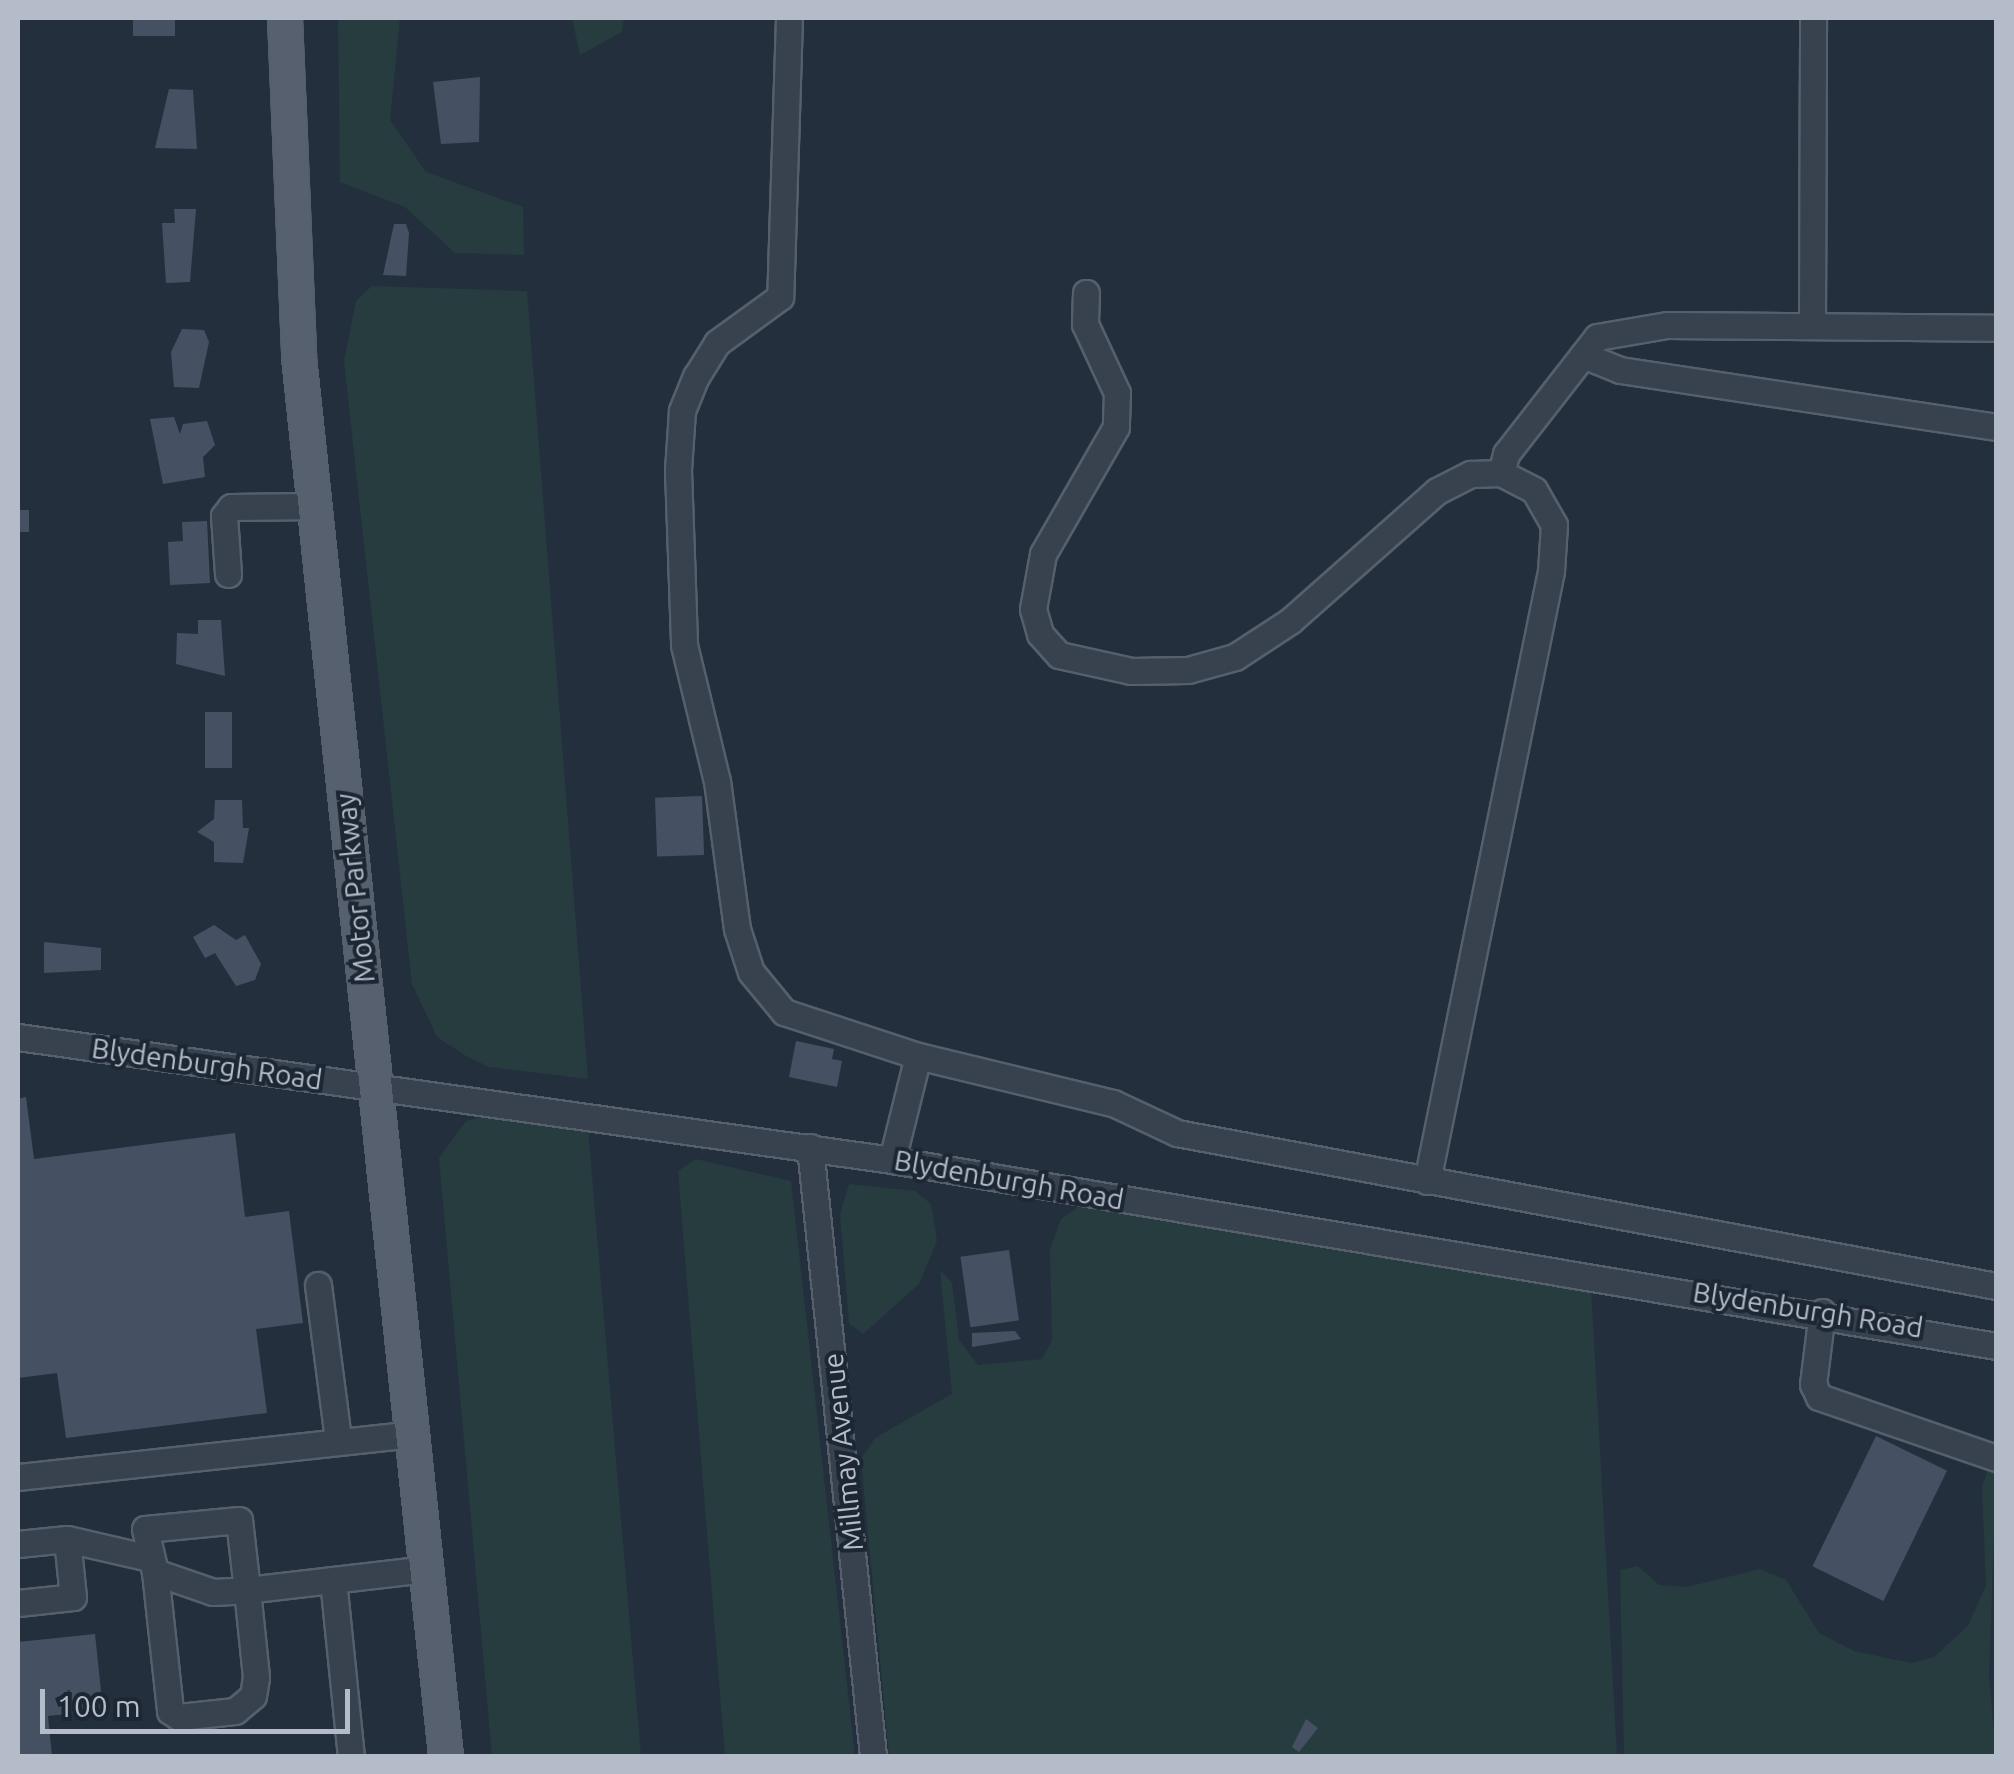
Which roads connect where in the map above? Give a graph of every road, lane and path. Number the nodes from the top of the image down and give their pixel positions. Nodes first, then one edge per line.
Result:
1 (285, 18) edge
2 (790, 18) edge
3 (1813, 18) edge
4 (1086, 293) dead end
5 (1812, 326) junction
6 (1996, 328) edge
7 (1583, 356) junction
8 (1996, 426) edge
9 (1501, 473) junction
10 (315, 506) junction
11 (228, 574) dead end
12 (18, 1037) edge
13 (918, 1056) junction
14 (375, 1086) junction
15 (810, 1148) junction
16 (892, 1160) junction
17 (1427, 1180) junction
18 (318, 1285) dead end
19 (1996, 1286) edge
20 (1822, 1312) junction
21 (1996, 1346) edge
22 (412, 1434) junction
23 (338, 1440) junction
24 (1996, 1458) edge
25 (18, 1477) edge
26 (67, 1538) junction
27 (18, 1544) edge
28 (152, 1565) junction
29 (426, 1570) junction
30 (333, 1580) junction
31 (247, 1590) junction
32 (18, 1603) edge
33 (351, 1756) edge
34 (446, 1756) edge
35 (873, 1756) edge

1 - 10 main road, Motor Parkway
2 - 13 street
3 - 5 street
4 - 9 street
5 - 6 street
5 - 7 street
7 - 8 street
7 - 9 street
9 - 17 street
10 - 11 street
10 - 14 main road, Motor Parkway
12 - 14 street, Blydenburgh Road
13 - 16 street
13 - 17 street
14 - 15 street, Blydenburgh Road
14 - 22 main road, Motor Parkway
15 - 16 street, Blydenburgh Road
15 - 35 street, Millmay Avenue
16 - 20 street, Blydenburgh Road
17 - 19 street
18 - 23 street
20 - 21 street, Blydenburgh Road
20 - 24 street
22 - 23 street
22 - 29 main road, Motor Parkway
23 - 25 street
26 - 27 street
26 - 28 street
26 - 32 street
28 - 31 street
28 - 31 street
28 - 31 street
29 - 30 street
29 - 34 main road, Motor Parkway
30 - 31 street
30 - 33 street

